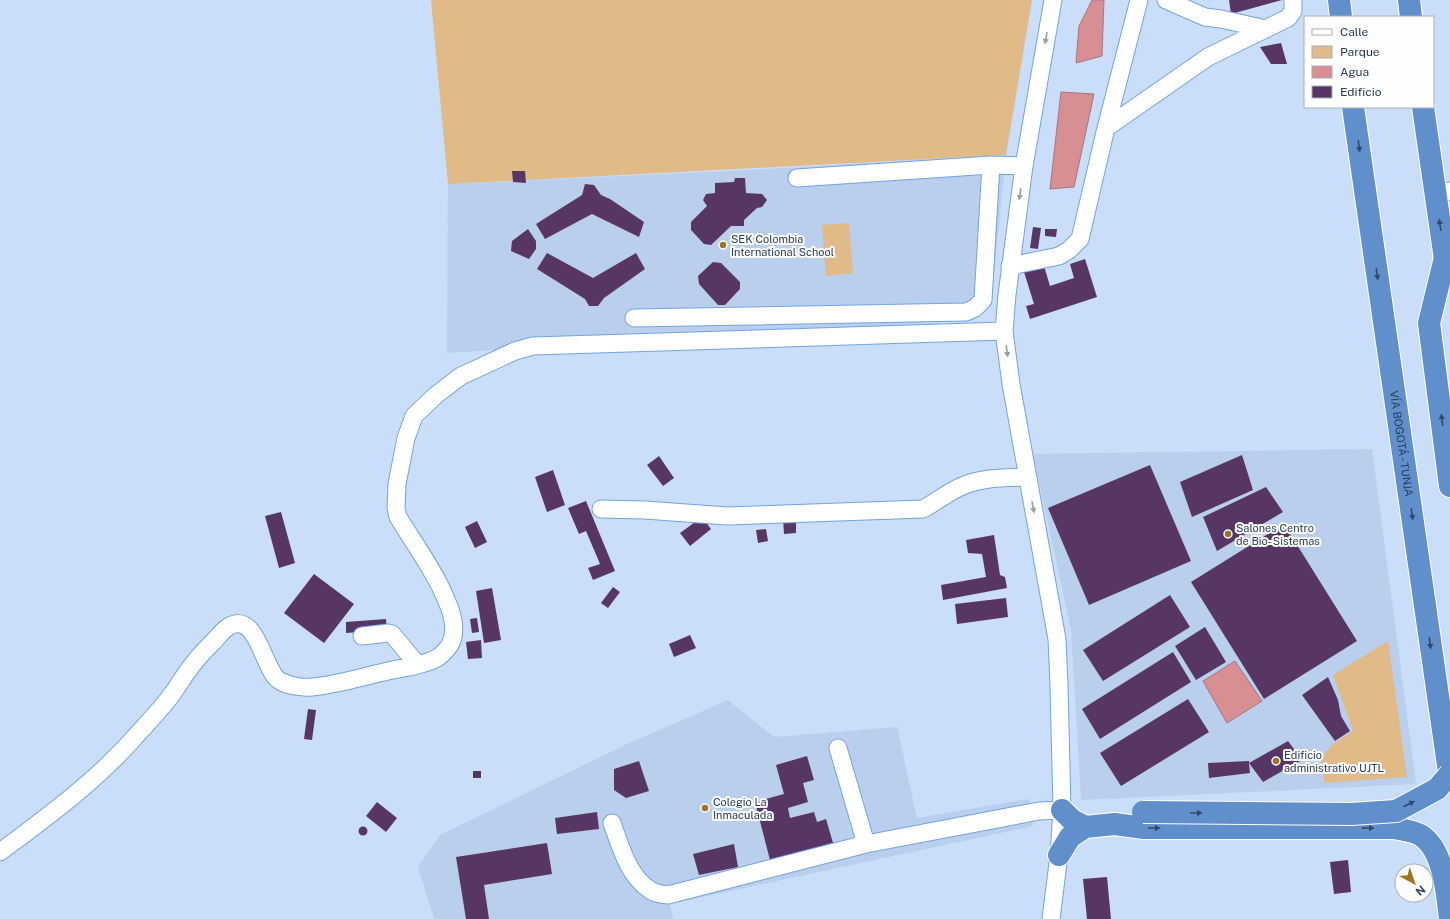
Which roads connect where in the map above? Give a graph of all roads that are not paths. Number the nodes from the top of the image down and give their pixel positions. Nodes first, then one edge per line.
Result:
1 (1053, 0) edge
2 (1139, 0) edge
3 (1166, 0) edge
4 (1293, 0) edge
5 (1339, 0) edge
6 (1409, 0) edge
7 (1341, 16) edge
8 (1411, 16) edge
9 (1266, 29) junction
10 (1354, 108) edge
11 (1424, 108) edge
12 (1106, 128) junction
13 (991, 165) junction
14 (1024, 166) junction
15 (797, 178) dead end
16 (1443, 193) edge
17 (1445, 258) junction
18 (1010, 266) junction
19 (1450, 292) edge
20 (634, 318) dead end
21 (1004, 331) junction
22 (1027, 477) junction
23 (1450, 486) edge
24 (600, 509) dead end
25 (362, 636) dead end
26 (418, 664) junction
27 (838, 748) dead end
28 (1450, 774) edge
29 (1450, 779) edge
30 (1062, 810) junction
31 (612, 823) dead end
32 (1115, 824) junction
33 (1085, 827) junction
34 (866, 844) junction
35 (0, 852) edge
36 (1059, 855) junction
37 (1450, 918) edge
38 (1051, 919) edge

1 -> 14 street
2 - 12 street
3 - 9 street
4 - 9 street
5 - 7 highway
6 - 8 highway
9 - 12 street
10 -> 29 highway, VÍA BOGOTÁ - TUNJA
11 - 16 highway
12 - 18 street
13 - 14 street
13 - 15 street
13 - 20 street
14 -> 18 street
17 -> 16 highway
17 - 19 highway
23 -> 17 highway
18 - 21 street
21 -> 22 street
21 - 26 street
22 - 24 street
22 -> 30 street
25 - 26 street
26 - 35 street
27 - 34 street
32 -> 28 highway, bridge
30 - 33 highway
30 - 34 street
30 - 36 street
31 - 34 street
32 - 33 highway
32 -> 37 highway
33 - 36 highway
36 - 38 street

